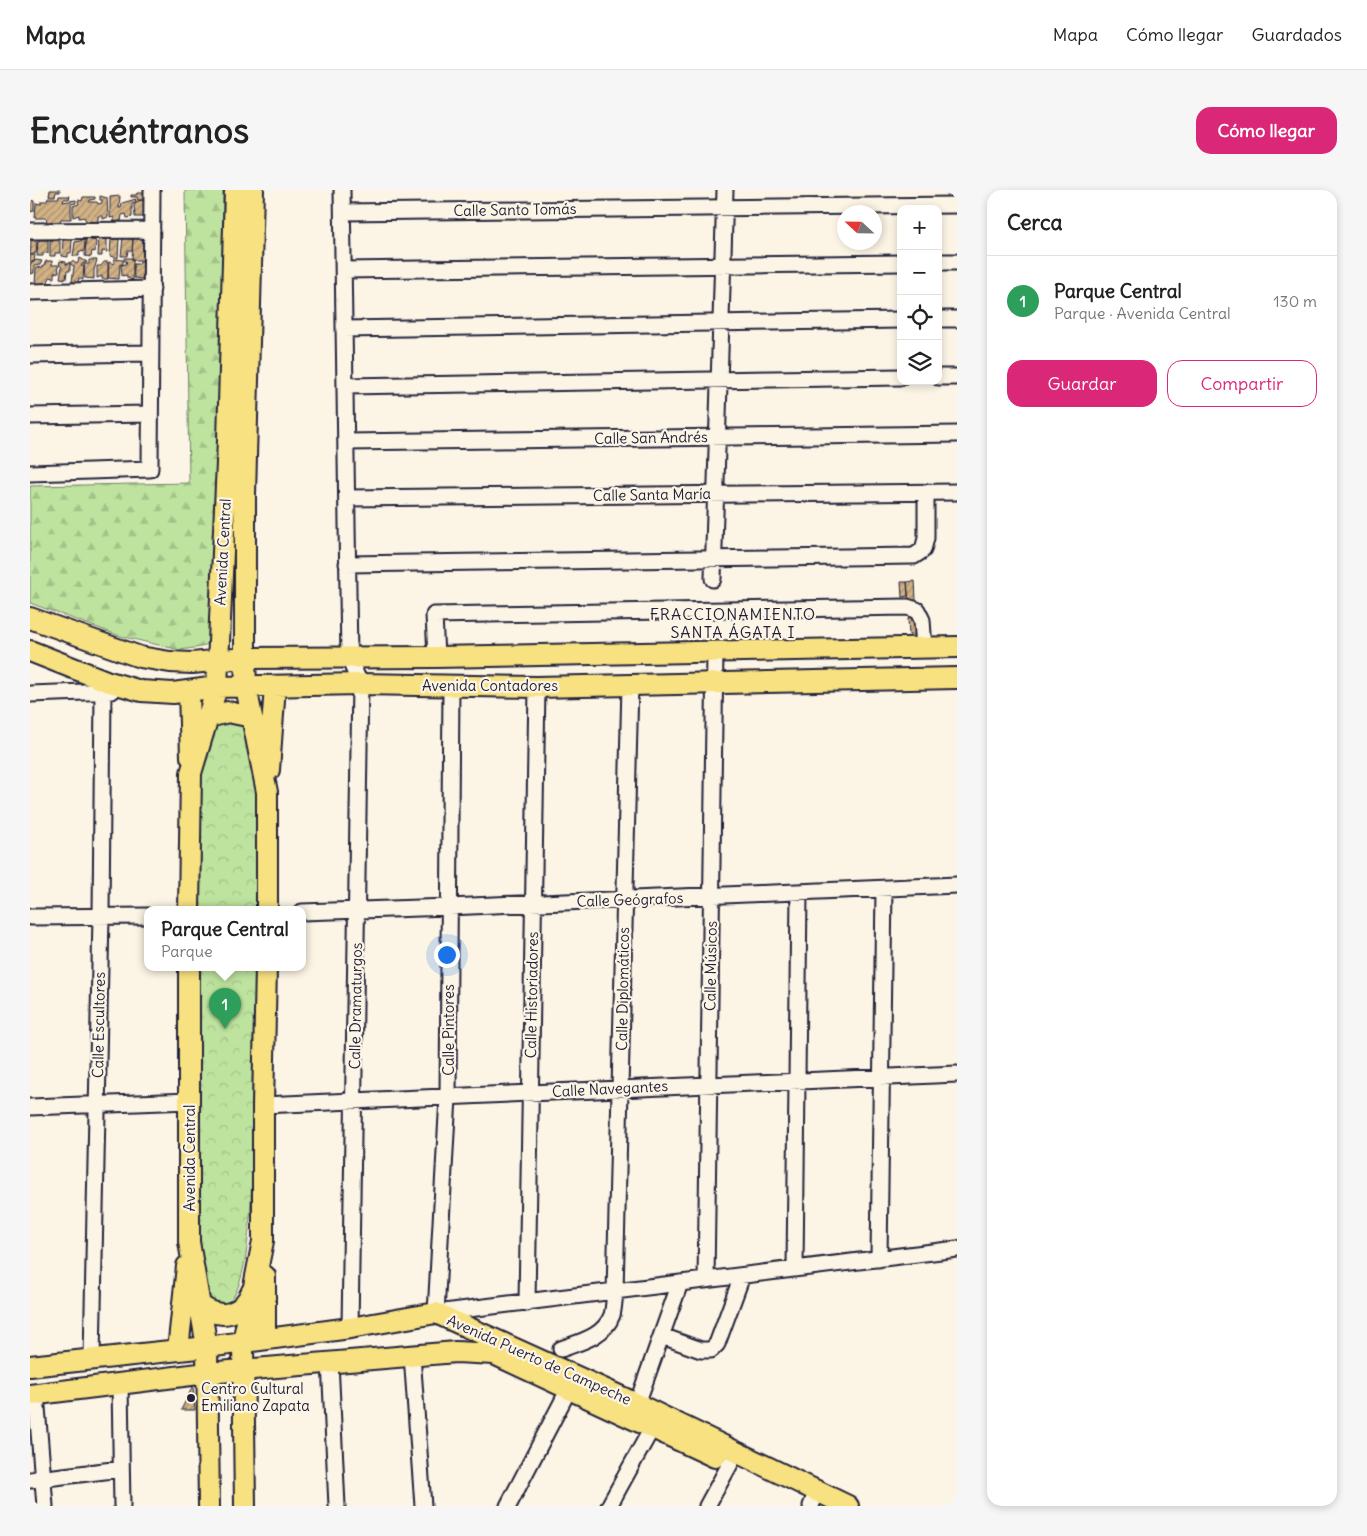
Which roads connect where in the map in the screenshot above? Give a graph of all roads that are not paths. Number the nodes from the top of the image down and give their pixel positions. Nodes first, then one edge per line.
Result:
1 (152, 190) edge
2 (235, 190) edge
3 (253, 190) edge
4 (342, 190) edge
5 (725, 190) edge
6 (957, 205) edge
7 (725, 208) junction
8 (342, 212) junction
9 (152, 230) junction
10 (30, 232) edge
11 (942, 262) edge
12 (957, 262) edge
13 (897, 263) edge
14 (723, 265) junction
15 (343, 270) junction
16 (152, 289) junction
17 (30, 292) edge
18 (957, 319) edge
19 (897, 320) edge
20 (942, 320) edge
21 (721, 323) junction
22 (344, 329) junction
23 (150, 353) junction
24 (30, 354) edge
25 (942, 377) edge
26 (957, 377) edge
27 (897, 378) edge
28 (720, 380) junction
29 (345, 386) junction
30 (150, 414) junction
31 (30, 416) edge
32 (957, 434) edge
33 (718, 437) junction
34 (346, 442) junction
35 (30, 473) edge
36 (957, 492) edge
37 (926, 493) junction
38 (716, 495) junction
39 (346, 498) junction
40 (714, 559) junction
41 (347, 564) junction
42 (713, 579) dead end
43 (30, 618) edge
44 (957, 647) edge
45 (924, 648) junction
46 (30, 651) edge
47 (715, 652) junction
48 (436, 657) junction
49 (245, 658) junction
50 (290, 658) junction
51 (349, 658) junction
52 (218, 661) junction
53 (170, 662) junction
54 (957, 678) edge
55 (360, 684) junction
56 (715, 684) junction
57 (630, 685) junction
58 (281, 686) junction
59 (451, 686) junction
60 (217, 687) junction
61 (246, 687) junction
62 (537, 687) junction
63 (103, 691) junction
64 (141, 691) junction
65 (181, 692) junction
66 (30, 694) edge
67 (209, 717) junction
68 (252, 717) junction
69 (192, 773) junction
70 (267, 792) junction
71 (957, 886) edge
72 (884, 889) junction
73 (799, 892) junction
74 (712, 896) junction
75 (625, 900) junction
76 (534, 904) junction
77 (189, 906) edge
78 (267, 906) edge
79 (449, 907) junction
80 (357, 910) junction
81 (306, 912) edge
82 (101, 916) junction
83 (144, 916) edge
84 (30, 917) edge
85 (189, 971) edge
86 (266, 971) edge
87 (957, 1074) edge
88 (882, 1077) junction
89 (798, 1081) junction
90 (710, 1085) junction
91 (621, 1089) junction
92 (531, 1093) junction
93 (448, 1097) junction
94 (190, 1101) junction
95 (354, 1101) junction
96 (263, 1105) junction
97 (97, 1106) junction
98 (30, 1107) edge
99 (263, 1241) junction
100 (189, 1242) junction
101 (957, 1250) edge
102 (879, 1259) junction
103 (796, 1269) junction
104 (742, 1276) junction
105 (256, 1279) junction
106 (706, 1280) junction
107 (680, 1284) junction
108 (615, 1292) junction
109 (527, 1303) junction
110 (200, 1305) junction
111 (436, 1313) junction
112 (350, 1328) junction
113 (662, 1336) junction
114 (265, 1339) junction
115 (243, 1342) junction
116 (207, 1347) junction
117 (560, 1349) dead end
118 (178, 1350) junction
119 (412, 1355) junction
120 (92, 1358) junction
121 (330, 1362) junction
122 (30, 1366) edge
123 (243, 1370) junction
124 (207, 1372) junction
125 (572, 1382) junction
126 (120, 1384) junction
127 (33, 1395) edge
128 (637, 1404) junction
129 (652, 1428) junction
130 (730, 1464) junction
131 (121, 1469) junction
132 (37, 1479) edge
133 (815, 1502) edge
134 (45, 1506) edge
135 (122, 1506) edge
136 (209, 1506) edge
137 (245, 1506) edge
138 (337, 1506) edge
139 (423, 1506) edge
140 (508, 1506) edge
141 (609, 1506) edge
142 (707, 1506) edge
143 (848, 1506) edge

1 - 9 street
2 - 52 main road, Avenida Central
3 - 49 main road, Avenida Central
4 - 8 street
5 - 7 street
6 - 7 street, Calle Santo Tomás
7 - 8 street, Calle Santo Tomás
7 - 14 street
8 - 15 street
9 - 10 street
9 - 16 street
11 - 12 street
13 - 14 street
14 - 15 street
14 - 21 street
15 - 22 street
16 - 17 street
16 - 23 street
18 - 20 street
19 - 21 street
21 - 22 street
21 - 28 street
22 - 29 street
23 - 24 street
23 - 30 street
25 - 26 street
27 - 28 street
28 - 29 street
28 - 33 street
29 - 34 street
30 - 31 street
30 - 35 street
32 - 33 street, Calle San Andrés
33 - 34 street, Calle San Andrés
33 - 38 street
34 - 39 street
36 - 37 street, Calle Santa María
37 - 38 street, Calle Santa María
37 - 40 street
38 - 39 street, Calle Santa María
38 - 40 street
39 - 41 street
40 - 41 street
40 - 42 street
41 - 51 street
43 - 53 main road, Avenida Contadores
44 - 45 main road, Avenida Contadores
45 - 47 main road, Avenida Contadores
45 - 48 street
46 - 64 main road, Avenida Contadores
47 - 48 main road, Avenida Contadores
47 - 56 street, Calle Músicos
48 - 51 main road, Avenida Contadores
49 - 50 main road, Avenida Contadores
49 - 52 main road, Avenida Contadores
49 - 61 main road, Avenida Central
50 - 51 main road, Avenida Contadores
50 - 58 main road
51 - 55 street
52 - 53 main road, Avenida Contadores
52 - 60 main road, Avenida Central
53 - 65 main road
54 - 56 main road, Avenida Contadores
55 - 58 main road, Avenida Contadores
55 - 59 main road, Avenida Contadores
55 - 80 street, Calle Dramaturgos
56 - 57 main road, Avenida Contadores
56 - 74 street, Calle Músicos
57 - 62 main road, Avenida Contadores
57 - 75 street, Calle Diplomáticos
58 - 61 main road, Avenida Contadores
58 - 70 main road
59 - 62 main road, Avenida Contadores
59 - 79 street, Calle Pintores
60 - 61 main road, Avenida Contadores
60 - 65 main road, Avenida Contadores
60 - 67 main road, Avenida Central
61 - 68 main road, Avenida Central
62 - 76 street, Calle Historiadores
63 - 64 street
63 - 66 street
63 - 82 street, Calle Escultores
64 - 65 main road, Avenida Contadores
65 - 69 main road
67 - 68 main road
67 - 69 main road, Avenida Central
68 - 70 main road, Avenida Central
69 - 77 main road, Avenida Central
70 - 78 main road, Avenida Central
71 - 72 street, Calle Geógrafos
72 - 73 street, Calle Geógrafos
72 - 88 street
73 - 74 street, Calle Geógrafos
73 - 89 street
74 - 75 street, Calle Geógrafos
74 - 90 street, Calle Músicos
75 - 76 street, Calle Geógrafos
75 - 91 street, Calle Diplomáticos
76 - 79 street, Calle Geógrafos
76 - 92 street, Calle Historiadores
79 - 80 street, Calle Geógrafos
79 - 93 street, Calle Pintores
80 - 81 street, Calle Geógrafos
80 - 95 street, Calle Dramaturgos
82 - 83 street
82 - 84 street
82 - 97 street, Calle Escultores
85 - 94 main road, Avenida Central
86 - 96 main road
87 - 88 street, Calle Navegantes
88 - 89 street, Calle Navegantes
88 - 102 street
89 - 90 street, Calle Navegantes
89 - 103 street
90 - 91 street, Calle Navegantes
90 - 106 street, Calle Músicos
91 - 92 street, Calle Navegantes
91 - 108 street, Calle Diplomáticos
92 - 93 street, Calle Navegantes
92 - 109 street, Calle Historiadores
93 - 95 street, Calle Navegantes
93 - 111 street, Calle Pintores
94 - 97 street
94 - 100 main road, Avenida Central
95 - 96 street, Calle Navegantes
95 - 112 street, Calle Dramaturgos
96 - 99 main road
97 - 98 street
97 - 120 street, Calle Escultores
99 - 105 main road
99 - 114 main road
100 - 110 main road, Avenida Central
100 - 118 main road
101 - 102 street
102 - 103 street
103 - 104 street
104 - 106 street
104 - 113 street
105 - 110 main road
105 - 115 main road
106 - 107 street
107 - 108 street
107 - 113 street
108 - 109 street
108 - 117 street, Calle Diplomáticos
109 - 111 street
110 - 116 main road, Avenida Central
111 - 112 main road, Avenida Puerto de Campeche
111 - 125 main road, Avenida Puerto de Campeche
112 - 114 main road, Avenida Puerto de Campeche
113 - 128 street
114 - 115 main road, Avenida Puerto de Campeche
115 - 116 main road, Avenida Puerto de Campeche
115 - 123 main road
116 - 118 main road, Avenida Puerto de Campeche
116 - 124 main road, Avenida Central
118 - 120 main road, Avenida Puerto de Campeche
119 - 121 main road, Avenida Puerto de Campeche
119 - 125 main road, Avenida Puerto de Campeche
119 - 139 street
120 - 122 main road, Avenida Puerto de Campeche
121 - 123 main road, Avenida Puerto de Campeche
121 - 138 street
123 - 124 main road, Avenida Puerto de Campeche
123 - 137 main road
124 - 126 main road, Avenida Puerto de Campeche
124 - 136 main road, Avenida Central
125 - 128 main road, Avenida Puerto de Campeche
125 - 129 main road, Avenida Puerto de Campeche
125 - 140 street
126 - 127 main road, Avenida Puerto de Campeche
126 - 131 street
127 - 132 street
128 - 133 main road, Avenida Puerto de Campeche
129 - 130 main road, Avenida Puerto de Campeche
129 - 141 street
130 - 133 main road, Avenida Puerto de Campeche
130 - 142 street
131 - 132 street
131 - 135 street
132 - 134 street
133 - 143 main road, Avenida Puerto de Campeche

